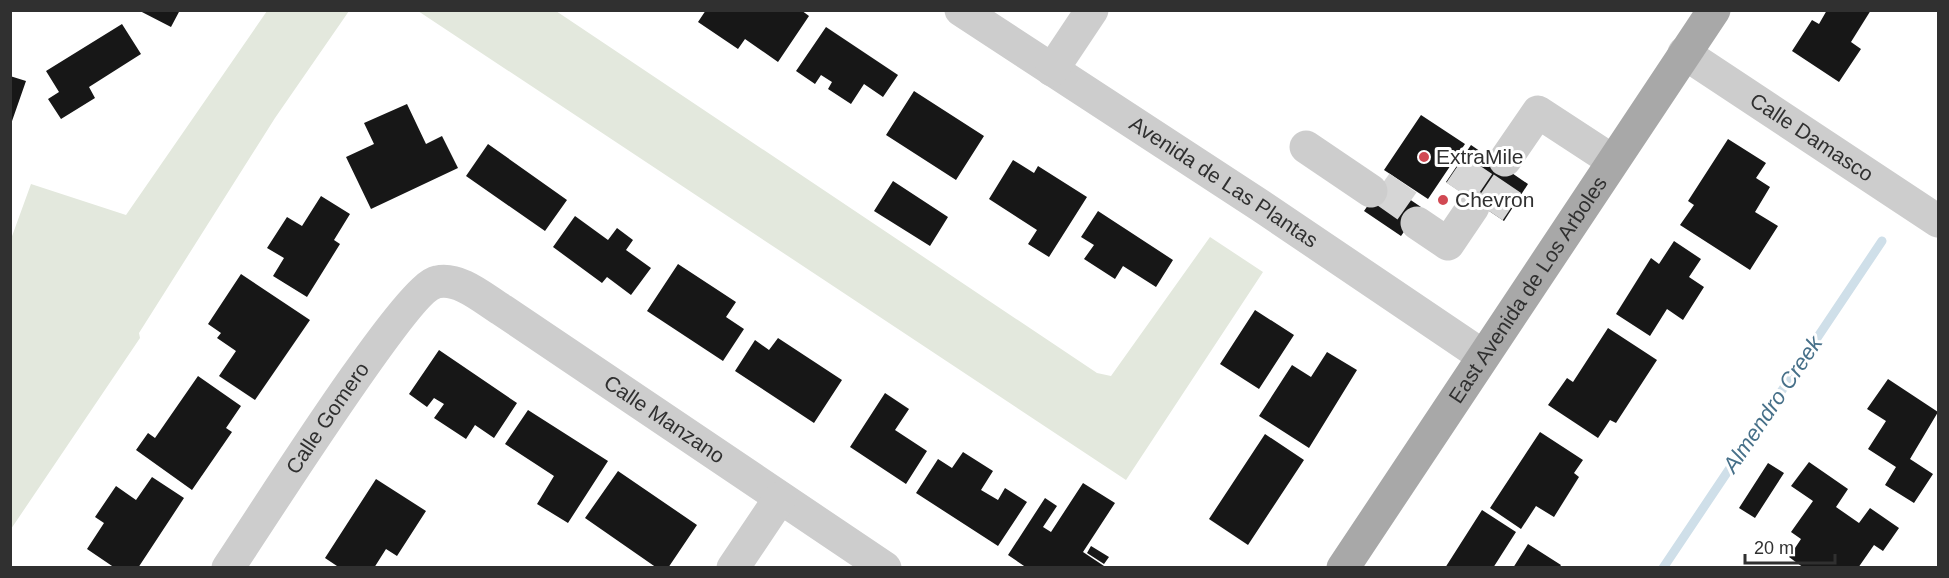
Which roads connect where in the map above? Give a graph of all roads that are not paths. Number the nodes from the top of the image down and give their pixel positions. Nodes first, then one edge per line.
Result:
1 (961, 10) edge
2 (1092, 10) edge
3 (1714, 10) edge
4 (1684, 53) junction
5 (1053, 70) junction
6 (1306, 147) dead end
7 (1613, 161) junction
8 (1501, 163) tunnel mouth
9 (1374, 193) tunnel mouth
10 (1474, 203) tunnel mouth
11 (1414, 221) tunnel mouth
12 (1938, 221) edge
13 (438, 281) joint
14 (1484, 356) junction
15 (780, 498) junction
16 (228, 567) edge
17 (733, 567) edge
18 (885, 567) edge
19 (1343, 567) edge

1 - 5 street, Avenida de Las Plantas
2 - 5 street
3 - 4 main road, East Avenida de Los Arboles
4 - 7 main road, East Avenida de Los Arboles
4 - 12 street, Calle Damasco
5 - 14 street, Avenida de Las Plantas
6 - 9 street
7 - 8 street
7 - 14 main road, East Avenida de Los Arboles
10 - 11 street
13 - 15 street, Calle Manzano
13 - 16 street, Calle Gomero
14 - 19 main road, East Avenida de Los Arboles
15 - 17 street
15 - 18 street, Calle Manzano

